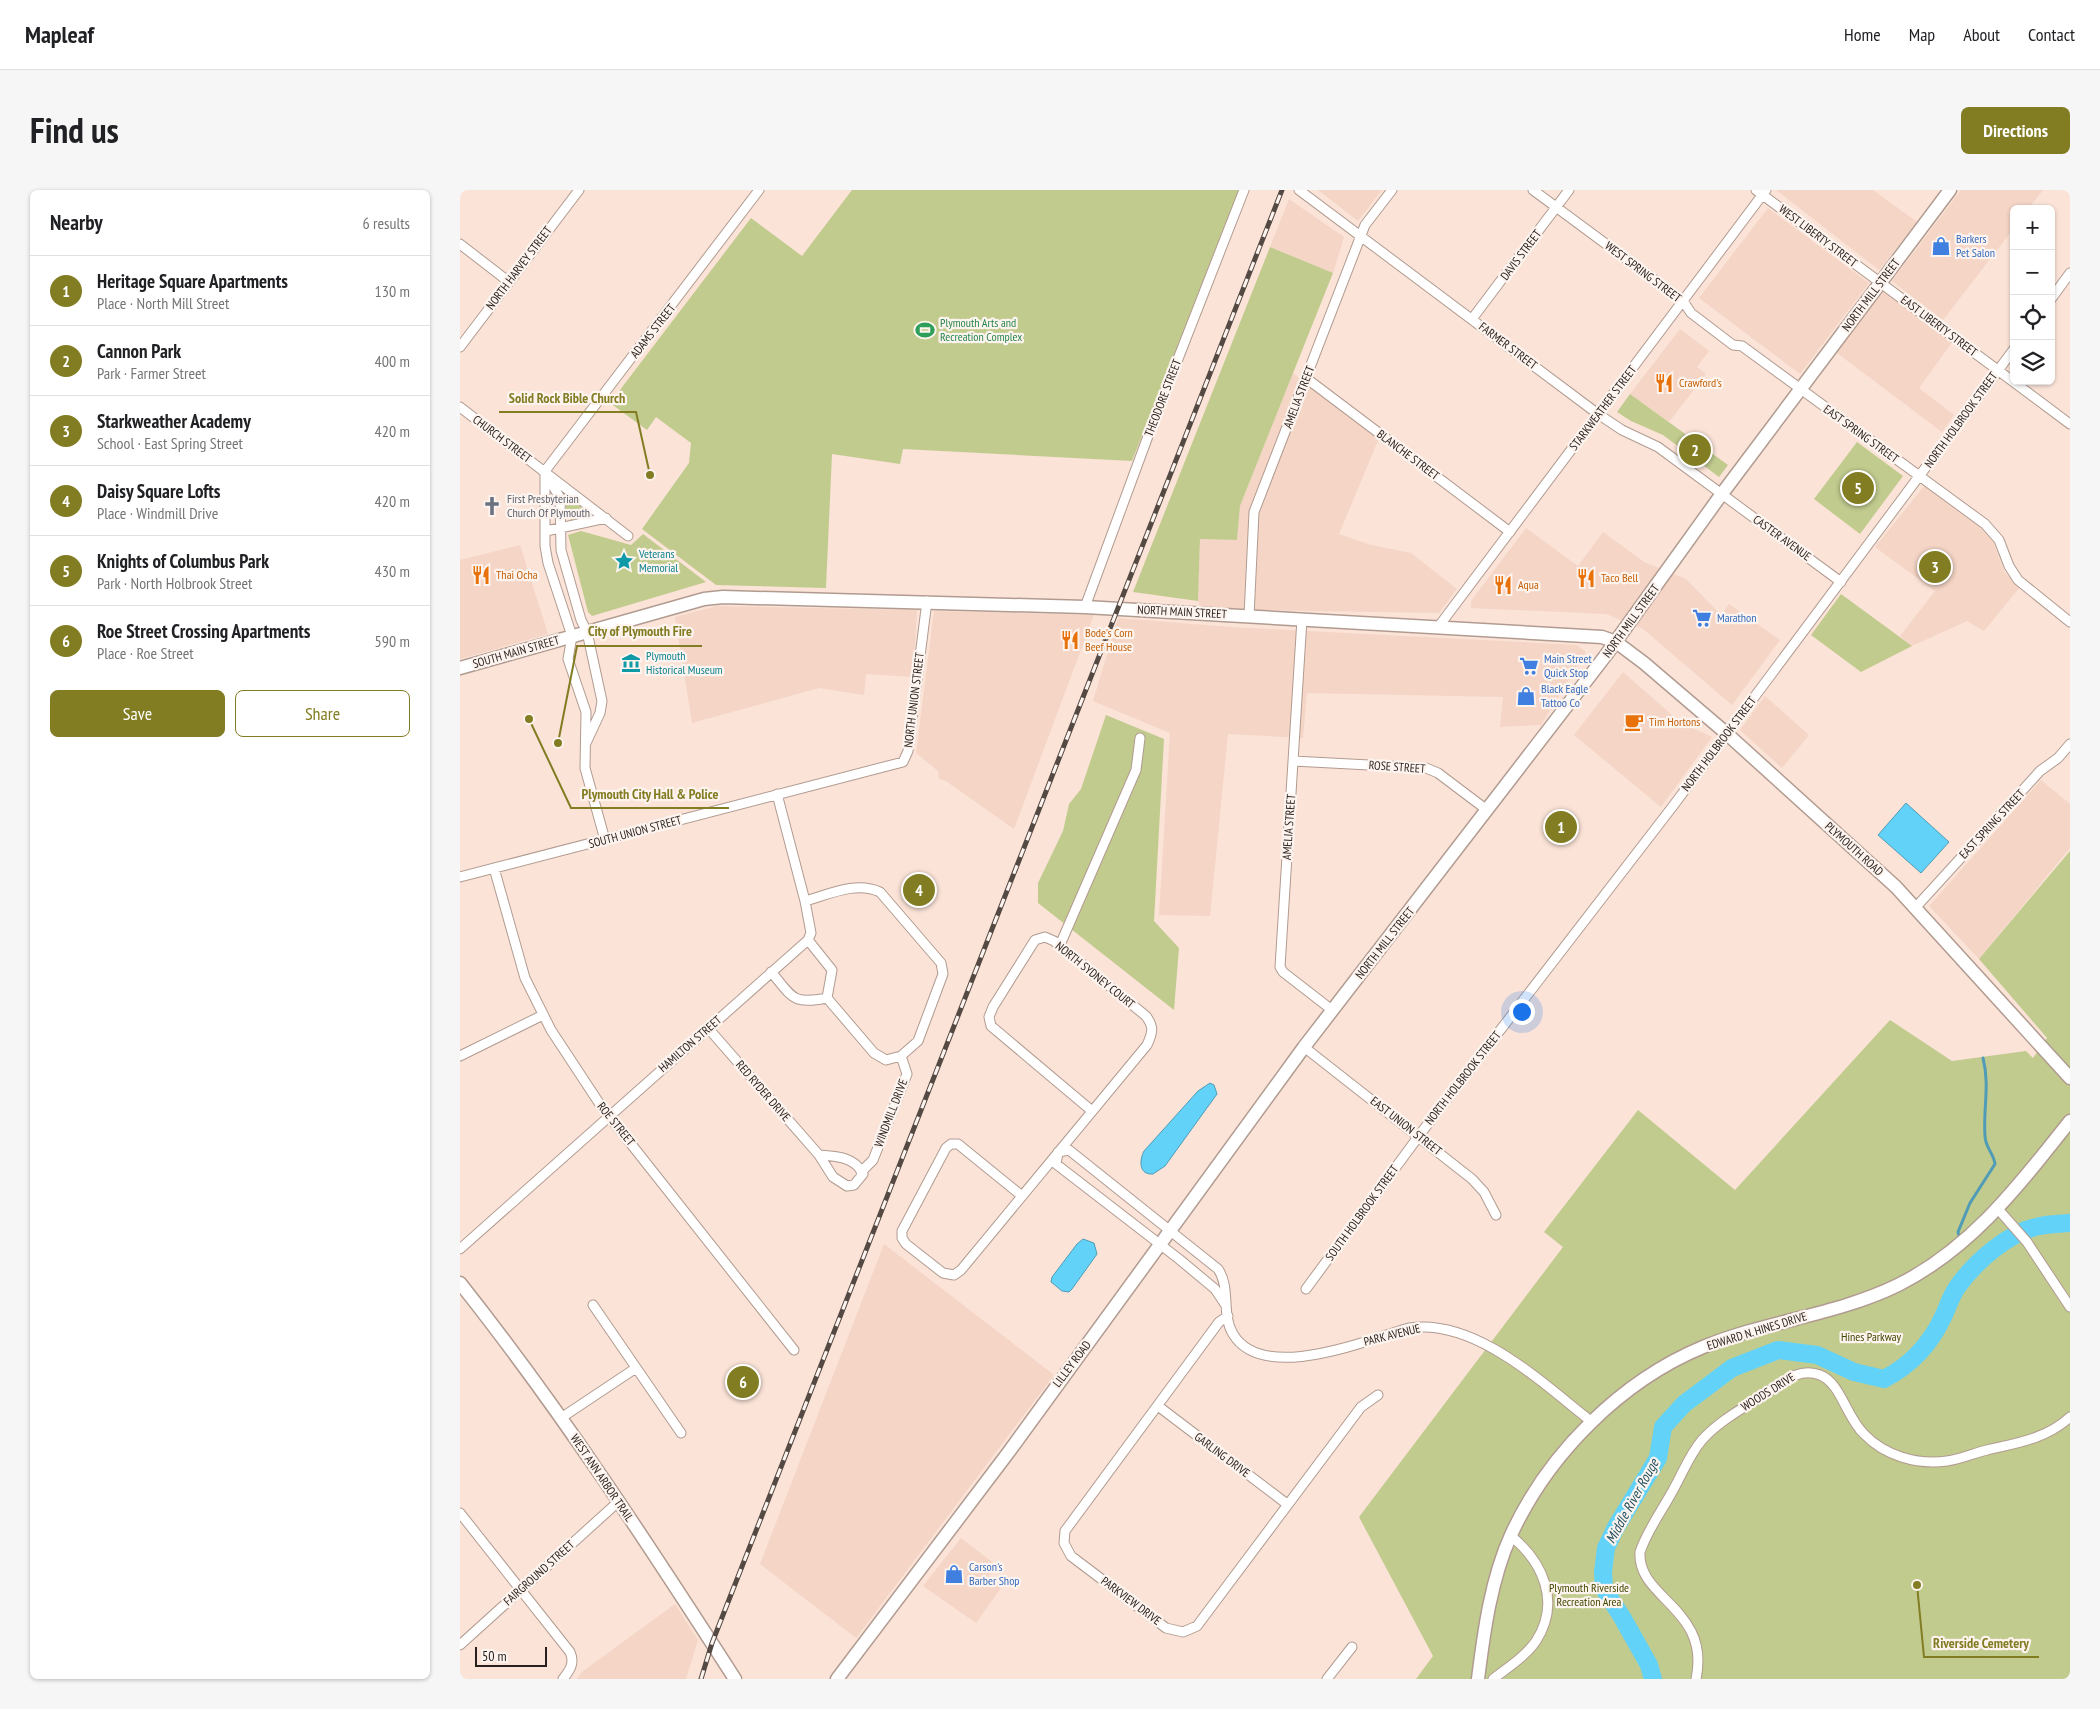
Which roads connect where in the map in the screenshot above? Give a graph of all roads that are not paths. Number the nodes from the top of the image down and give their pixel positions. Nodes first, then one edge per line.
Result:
1 (579, 190) edge
2 (759, 190) edge
3 (1244, 190) edge
4 (1299, 190) edge
5 (1392, 190) edge
6 (1533, 190) edge
7 (1569, 190) edge
8 (1950, 190) edge
9 (1762, 191) edge
10 (1556, 207) junction
11 (1361, 236) junction
12 (460, 244) edge
13 (2070, 273) edge
14 (509, 282) junction
15 (1880, 282) junction
16 (2053, 295) edge
17 (1683, 301) junction
18 (1472, 319) junction
19 (460, 347) edge
20 (2010, 354) edge
21 (1998, 370) junction
22 (1306, 378) junction
23 (1800, 390) junction
24 (460, 407) edge
25 (1598, 414) junction
26 (2070, 424) edge
27 (545, 472) junction
28 (1920, 476) junction
29 (1722, 495) junction
30 (606, 518) junction
31 (562, 529) junction
32 (546, 531) junction
33 (1510, 532) junction
34 (628, 536) dead end
35 (1841, 582) junction
36 (746, 598) joint
37 (927, 601) junction
38 (1085, 607) junction
39 (1248, 616) junction
40 (1302, 619) junction
41 (2070, 622) edge
42 (1439, 626) junction
43 (588, 632) junction
44 (572, 636) junction
45 (1616, 642) junction
46 (460, 668) edge
47 (1726, 733) junction
48 (1140, 738) dead end
49 (586, 743) junction
50 (2070, 744) edge
51 (1293, 761) junction
52 (868, 771) joint
53 (777, 794) junction
54 (1487, 810) junction
55 (605, 840) junction
56 (494, 868) junction
57 (460, 877) edge
58 (805, 900) junction
59 (1916, 907) junction
60 (808, 940) junction
61 (1060, 945) junction
62 (771, 972) junction
63 (827, 998) junction
64 (1332, 1010) junction
65 (543, 1015) junction
66 (708, 1028) junction
67 (1304, 1047) junction
68 (460, 1056) edge
69 (901, 1056) junction
70 (2070, 1078) edge
71 (1092, 1111) junction
72 (608, 1115) junction
73 (2070, 1121) edge
74 (1419, 1136) junction
75 (1058, 1152) junction
76 (819, 1155) junction
77 (861, 1172) junction
78 (1022, 1196) junction
79 (1998, 1209) junction
80 (1496, 1215) dead end
81 (1170, 1232) junction
82 (1160, 1245) junction
83 (460, 1248) edge
84 (460, 1284) edge
85 (1306, 1289) dead end
86 (1225, 1304) junction
87 (592, 1305) dead end
88 (2070, 1307) edge
89 (1228, 1316) junction
90 (794, 1350) dead end
91 (636, 1368) junction
92 (1378, 1395) dead end
93 (1158, 1406) junction
94 (2070, 1417) edge
95 (561, 1418) junction
96 (1592, 1422) junction
97 (681, 1433) dead end
98 (618, 1502) junction
99 (1287, 1504) junction
100 (460, 1513) edge
101 (1511, 1536) junction
102 (520, 1590) junction
103 (460, 1645) edge
104 (1352, 1648) dead end
105 (841, 1678) edge
106 (563, 1679) edge
107 (735, 1679) edge
108 (1328, 1679) edge
109 (1478, 1679) edge
110 (1493, 1679) edge
111 (1696, 1679) edge

1 - 14 street, NORTH HARVEY STREET
2 - 27 street, ADAMS STREET
3 - 38 street, THEODORE STREET
4 - 11 street, FARMER STREET
5 - 11 street, AMELIA STREET
6 - 10 street, WEST SPRING STREET
7 - 10 street, DAVIS STREET
8 - 15 street, NORTH MILL STREET
9 - 15 street, WEST LIBERTY STREET
9 - 17 street, STARKWEATHER STREET
10 - 17 street, WEST SPRING STREET
10 - 18 street, DAVIS STREET
11 - 18 street, FARMER STREET
11 - 22 street, AMELIA STREET
12 - 14 street
13 - 16 street
14 - 19 street, NORTH HARVEY STREET
15 - 21 street, EAST LIBERTY STREET
15 - 23 street, NORTH MILL STREET
17 - 23 street, WEST SPRING STREET
17 - 25 street, STARKWEATHER STREET
18 - 25 street, FARMER STREET
20 - 21 street, NORTH HOLBROOK STREET
21 - 26 street, EAST LIBERTY STREET
21 - 28 street, NORTH HOLBROOK STREET
22 - 33 street, BLANCHE STREET
22 - 39 street, AMELIA STREET
23 - 28 street, EAST SPRING STREET
23 - 29 street, NORTH MILL STREET
24 - 27 street, CHURCH STREET
25 - 29 street, FARMER STREET
25 - 33 street, STARKWEATHER STREET
27 - 30 street, CHURCH STREET
27 - 31 street, CHURCH STREET
27 - 32 street, CHURCH STREET
28 - 35 street, NORTH HOLBROOK STREET
28 - 41 street, EAST SPRING STREET
29 - 35 street, CASTER AVENUE
29 - 45 street, NORTH MILL STREET
30 - 31 street
30 - 34 street, CHURCH STREET
31 - 32 street
31 - 43 street, CHURCH STREET
32 - 44 street, CHURCH STREET
33 - 42 street, STARKWEATHER STREET
35 - 47 street, NORTH HOLBROOK STREET
36 - 37 street, NORTH MAIN STREET
36 - 43 street, SOUTH MAIN STREET
37 - 38 street, NORTH MAIN STREET
37 - 52 street, NORTH UNION STREET
38 - 39 street, NORTH MAIN STREET
39 - 40 street, NORTH MAIN STREET
40 - 42 street, NORTH MAIN STREET
40 - 51 street, AMELIA STREET
42 - 45 street, NORTH MAIN STREET
43 - 44 street, SOUTH MAIN STREET
43 - 49 street, CHURCH STREET
44 - 46 street, SOUTH MAIN STREET
44 - 49 street, CHURCH STREET
45 - 47 street, PLYMOUTH ROAD
45 - 54 street, NORTH MILL STREET
47 - 59 street, PLYMOUTH ROAD
47 - 74 street, NORTH HOLBROOK STREET
48 - 61 street
49 - 55 street, CHURCH STREET
50 - 59 street, EAST SPRING STREET
51 - 54 street, ROSE STREET
51 - 64 street, AMELIA STREET
52 - 53 street, SOUTH UNION STREET
53 - 55 street, SOUTH UNION STREET
53 - 58 street
54 - 64 street, NORTH MILL STREET
55 - 56 street, SOUTH UNION STREET
56 - 57 street, SOUTH UNION STREET
56 - 65 street, ROE STREET
58 - 60 street
58 - 69 street
59 - 70 street, PLYMOUTH ROAD
60 - 62 street, HAMILTON STREET
60 - 63 street
61 - 71 street, NORTH SYDNEY COURT
61 - 71 street, NORTH SYDNEY COURT
62 - 63 street
62 - 66 street, HAMILTON STREET
63 - 69 street
64 - 67 street, NORTH MILL STREET
65 - 68 street
65 - 72 street, ROE STREET
66 - 72 street, HAMILTON STREET
66 - 76 street, RED RYDER DRIVE
67 - 74 street, EAST UNION STREET
67 - 81 street, LILLEY ROAD
69 - 77 street, WINDMILL DRIVE
71 - 75 street, NORTH SYDNEY COURT
72 - 83 street, HAMILTON STREET
72 - 90 street, ROE STREET
73 - 79 street, EDWARD N. HINES DRIVE
74 - 80 street, EAST UNION STREET
74 - 85 street, SOUTH HOLBROOK STREET
75 - 78 street, NORTH SYDNEY COURT
75 - 81 street
75 - 82 street
76 - 77 street
76 - 77 street, RED RYDER DRIVE
78 - 78 street, NORTH SYDNEY COURT
79 - 88 street
79 - 96 street, EDWARD N. HINES DRIVE
81 - 82 street, LILLEY ROAD
81 - 86 street
82 - 86 street
82 - 105 street, LILLEY ROAD
84 - 95 street, WEST ANN ARBOR TRAIL
86 - 89 street, PARK AVENUE
87 - 91 street
89 - 93 street, PARKVIEW DRIVE
89 - 96 street, PARK AVENUE
91 - 95 street
91 - 97 street
92 - 99 street, PARKVIEW DRIVE
93 - 99 street, GARLING DRIVE
93 - 99 street, PARKVIEW DRIVE
94 - 111 street, WOODS DRIVE
95 - 98 street, WEST ANN ARBOR TRAIL
96 - 101 street, EDWARD N. HINES DRIVE
98 - 102 street, FAIRGROUND STREET
98 - 107 street, WEST ANN ARBOR TRAIL
100 - 102 street
101 - 109 street, EDWARD N. HINES DRIVE
101 - 110 street
102 - 103 street, FAIRGROUND STREET
102 - 106 street
104 - 108 street

